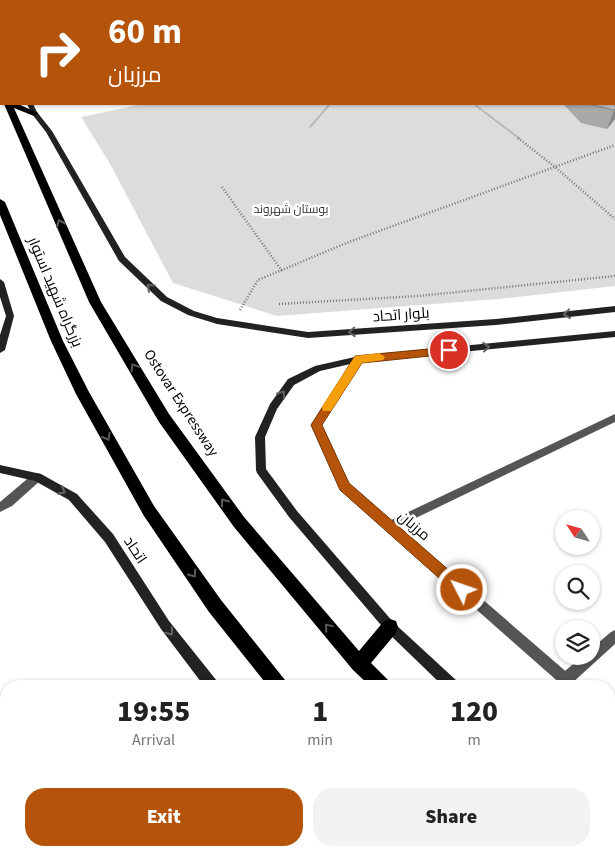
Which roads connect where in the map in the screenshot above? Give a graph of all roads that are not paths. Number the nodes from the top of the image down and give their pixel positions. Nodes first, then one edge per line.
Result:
1 (8, 105) edge
2 (14, 105) edge
3 (30, 105) edge
4 (34, 113) junction
5 (0, 202) edge
6 (0, 282) edge
7 (615, 309) edge
8 (615, 334) edge
9 (0, 350) edge
10 (359, 359) junction
11 (614, 418) edge
12 (0, 469) edge
13 (36, 477) junction
14 (0, 507) edge
15 (389, 526) junction
16 (390, 627) junction
17 (615, 636) edge
18 (359, 664) junction
19 (207, 680) edge
20 (274, 680) edge
21 (376, 680) edge
22 (446, 680) edge
23 (565, 680) edge
24 (571, 680) edge

18 -> 1 highway, Ostovar Expressway
2 - 4 highway
3 - 4 main road, بلوار اتحاد
7 -> 4 main road, بلوار اتحاد
5 -> 20 highway, بزرگراه شهید استوار
6 - 9 main road
10 -> 8 main road
10 - 15 street, مرزبان
16 -> 10 main road
11 - 15 street
12 - 13 main road, اتحاد
13 - 14 street
13 -> 19 main road, اتحاد
15 - 23 street, مرزبان
16 - 18 highway
16 - 22 main road
17 - 24 street
18 - 21 highway, Ostovar Expressway

